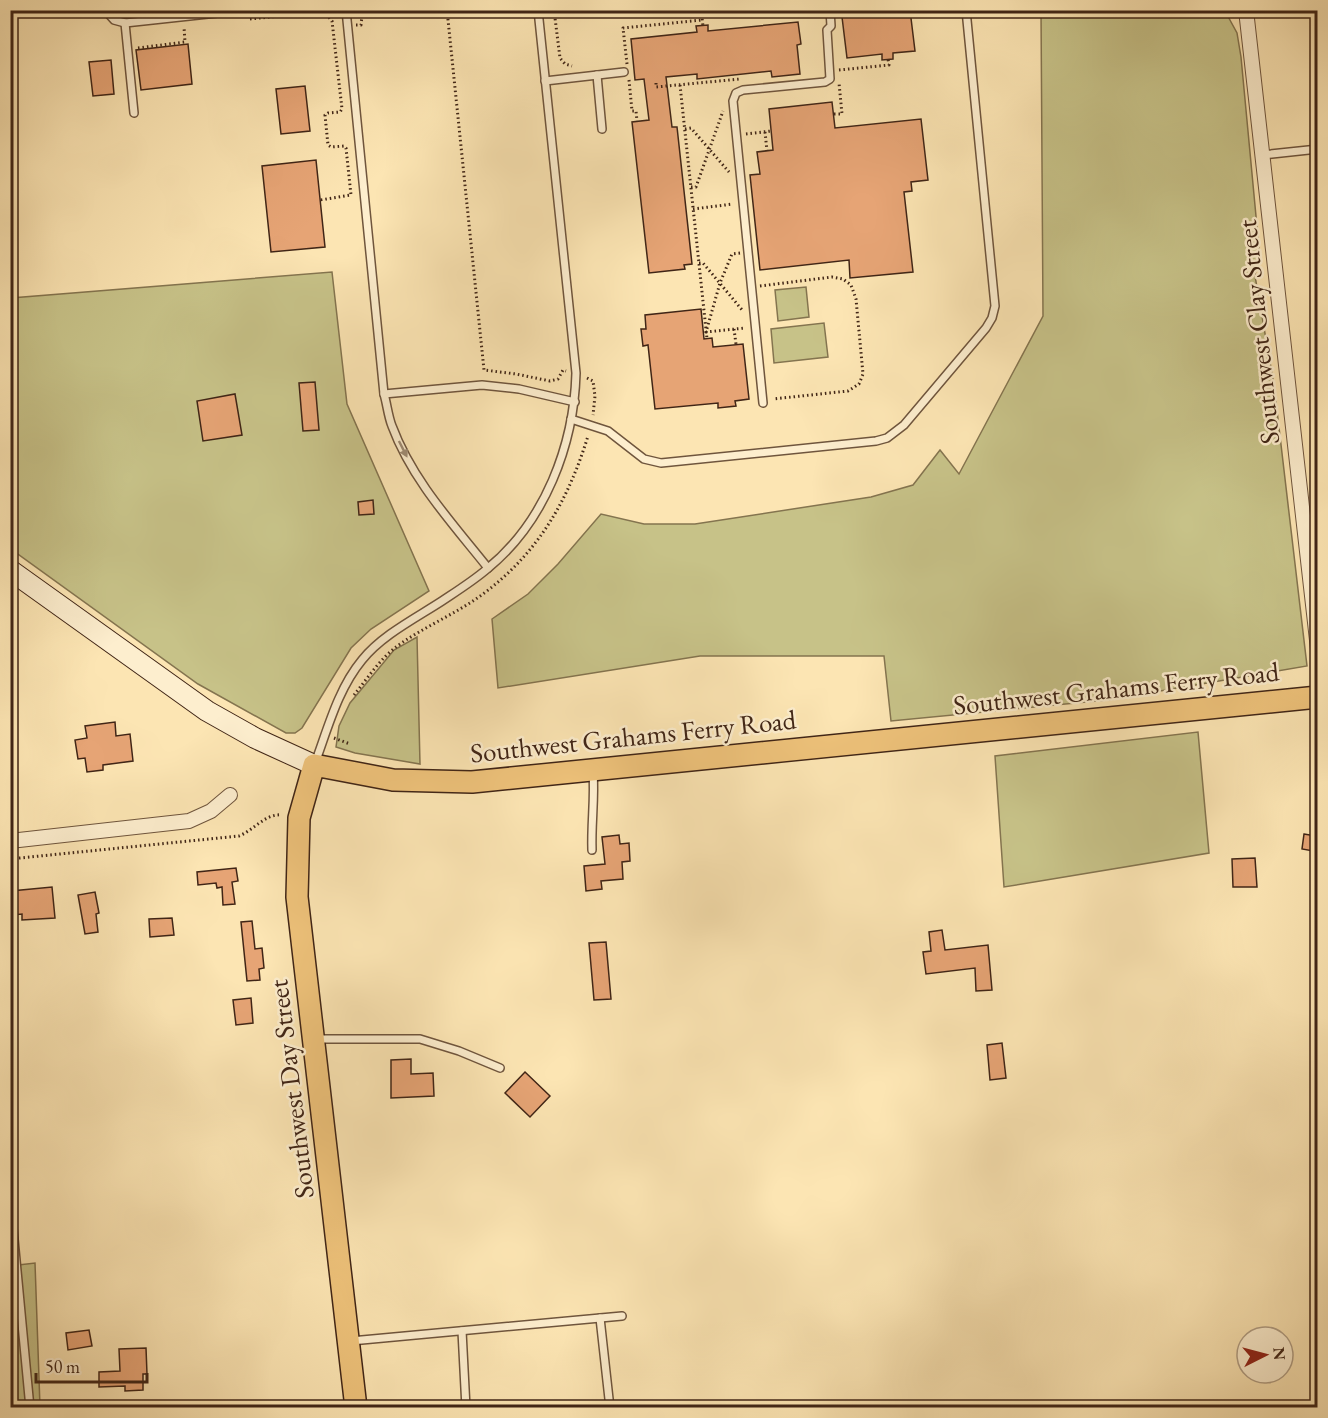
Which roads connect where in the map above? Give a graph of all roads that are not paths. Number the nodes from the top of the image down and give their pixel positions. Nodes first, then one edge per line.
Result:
1 (105, 10) edge
2 (245, 10) edge
3 (346, 10) edge
4 (538, 10) edge
5 (830, 10) edge
6 (966, 10) edge
7 (1246, 10) edge
8 (125, 22) junction
9 (626, 70) road end
10 (597, 75) junction
11 (545, 81) junction
12 (134, 113) dead end
13 (602, 129) dead end
14 (1317, 149) edge
15 (1262, 155) junction
16 (384, 394) junction
17 (763, 401) road end
18 (575, 402) junction
19 (572, 419) junction
20 (488, 568) junction
21 (10, 570) edge
22 (1317, 649) edge
23 (1317, 669) edge
24 (1317, 684) edge
25 (1317, 697) edge
26 (314, 765) junction
27 (593, 770) junction
28 (230, 795) dead end
29 (10, 840) edge
30 (592, 850) dead end
31 (314, 1039) junction
32 (500, 1068) dead end
33 (10, 1197) edge
34 (622, 1316) dead end
35 (600, 1318) junction
36 (462, 1331) junction
37 (348, 1341) junction
38 (30, 1407) edge
39 (356, 1407) edge
40 (466, 1407) edge
41 (610, 1407) edge

1 - 8 lane
2 - 8 lane
3 - 16 lane
4 - 11 lane
5 - 17 lane
6 - 19 lane
7 - 15 street, Southwest Clay Street
8 - 12 lane
9 - 10 lane
10 - 11 lane
10 - 13 lane
11 - 18 lane
14 - 15 lane
15 - 22 street, Southwest Clay Street
16 - 18 lane
16 -> 20 lane
18 - 19 lane
19 - 20 lane
20 - 26 lane
21 - 26 main road, Southwest Grahams Ferry Road
23 - 24 street
25 - 27 main road, Southwest Grahams Ferry Road
26 - 27 main road, Southwest Grahams Ferry Road
26 - 31 main road, Southwest Day Street
27 - 30 lane
28 - 29 street
31 - 32 lane
31 - 37 main road, Southwest Day Street
33 - 38 lane
34 - 35 lane
35 - 36 lane
35 - 41 lane
36 - 37 lane
36 - 40 lane
37 - 39 main road, Southwest Day Street

